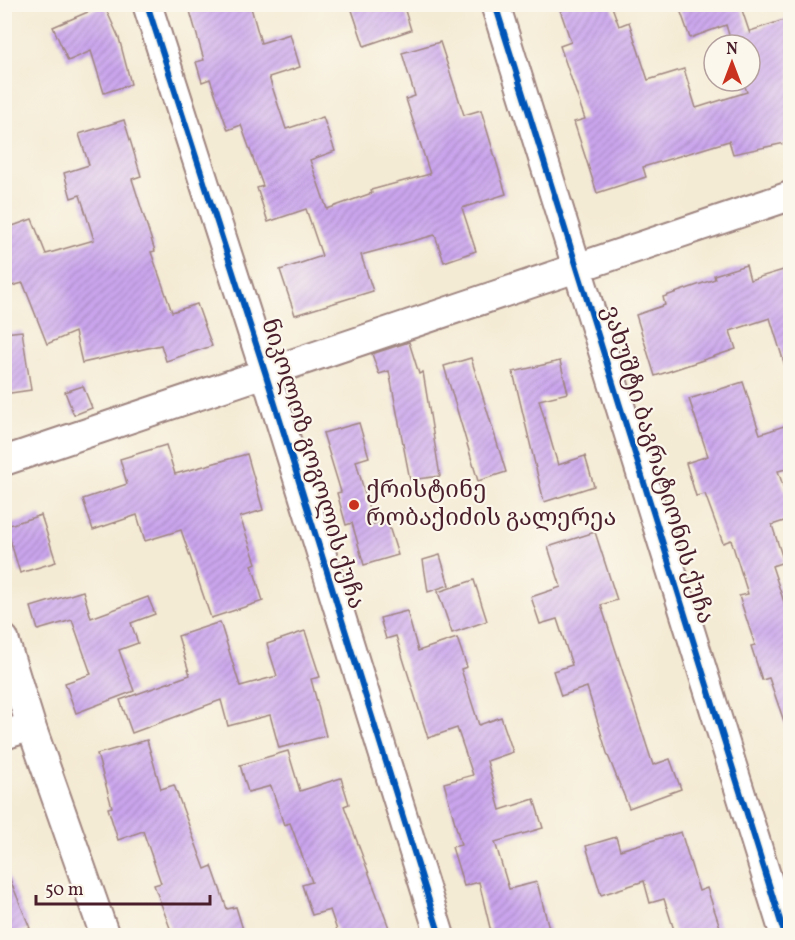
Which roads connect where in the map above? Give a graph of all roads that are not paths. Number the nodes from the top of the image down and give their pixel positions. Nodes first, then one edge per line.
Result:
1 (147, 4) edge
2 (495, 4) edge
3 (790, 196) edge
4 (576, 267) junction
5 (265, 372) junction
6 (4, 461) edge
7 (4, 639) edge
8 (31, 726) junction
9 (4, 735) edge
10 (105, 936) edge
11 (440, 936) edge
12 (785, 936) edge

1 - 5 street, ნიკოლოზ გოგოლის ქუჩა
2 - 4 street, ვახუშტი ბაგრატიონის ქუჩა
3 - 4 street
4 - 5 street
4 - 12 street, ვახუშტი ბაგრატიონის ქუჩა
5 - 6 street
5 - 11 street, ნიკოლოზ გოგოლის ქუჩა
7 - 8 street
8 - 9 street
8 - 10 street

